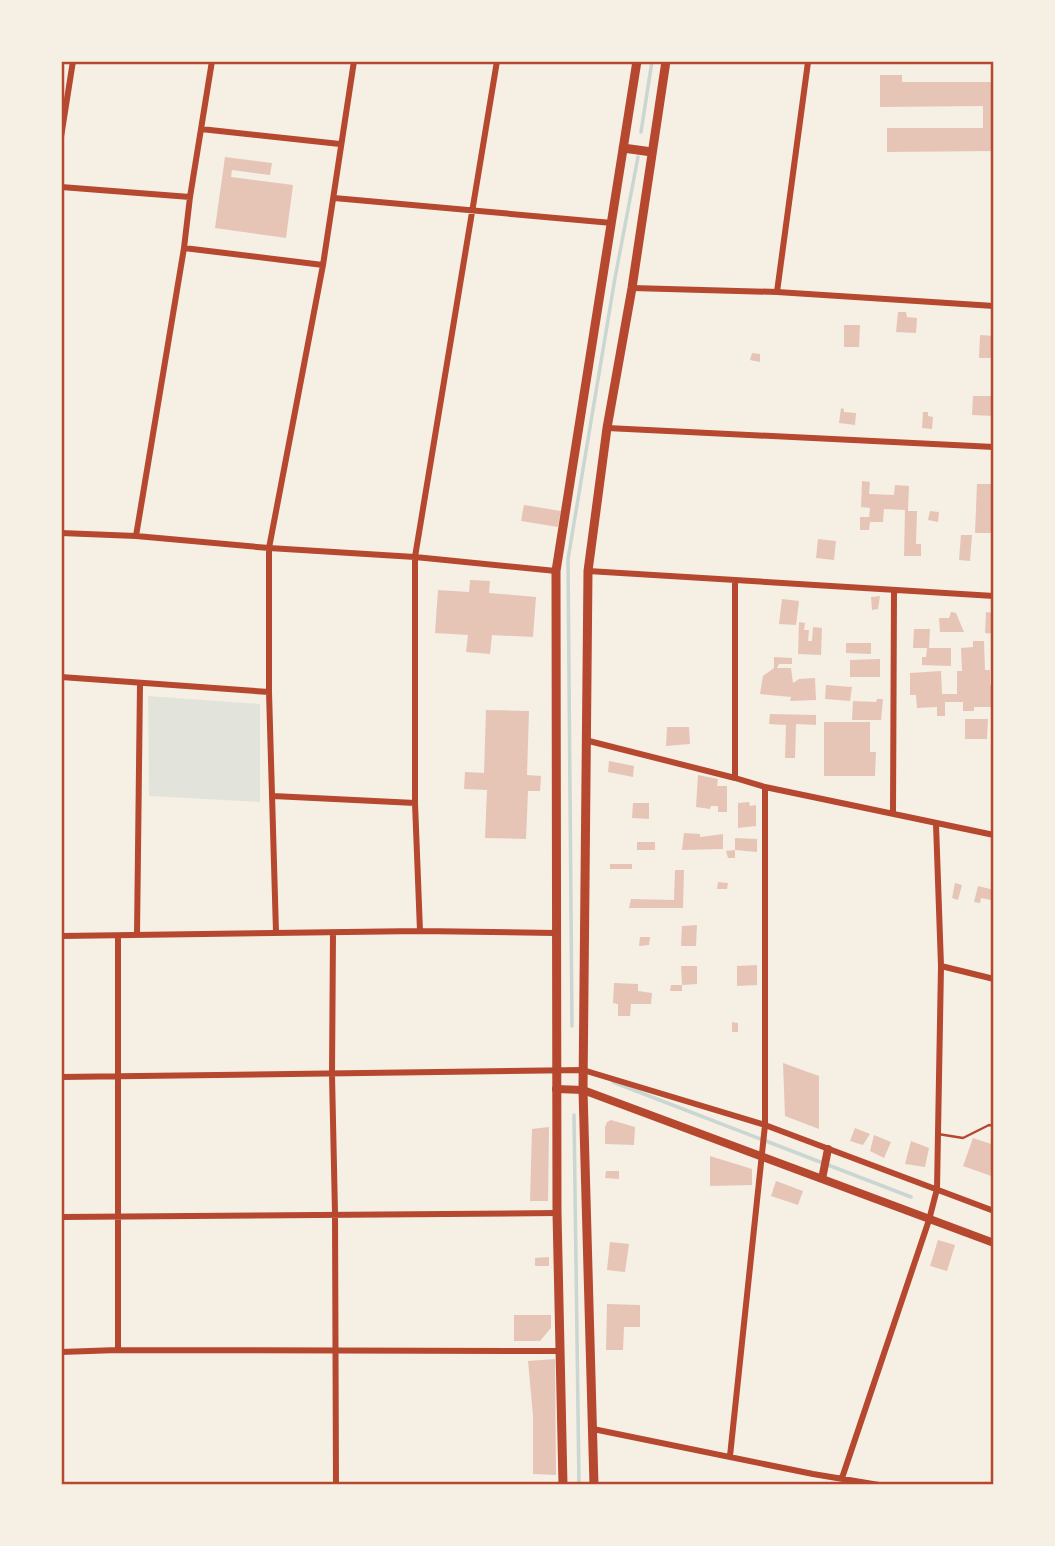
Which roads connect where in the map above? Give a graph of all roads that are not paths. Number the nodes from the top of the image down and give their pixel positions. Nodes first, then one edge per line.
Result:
1 (73, 61) edge
2 (212, 61) edge
3 (354, 61) edge
4 (497, 61) edge
5 (637, 61) edge
6 (666, 61) edge
7 (793, 61) edge
8 (825, 61) edge
9 (808, 62) edge
10 (201, 129) junction
11 (61, 137) edge
12 (340, 144) junction
13 (623, 148) junction
14 (652, 152) junction
15 (61, 187) edge
16 (190, 197) junction
17 (334, 198) junction
18 (473, 210) junction
19 (612, 223) junction
20 (184, 248) junction
21 (323, 265) junction
22 (632, 288) junction
23 (777, 292) junction
24 (994, 306) edge
25 (607, 428) junction
26 (994, 447) edge
27 (61, 533) edge
28 (136, 536) junction
29 (269, 548) junction
30 (415, 557) junction
31 (556, 571) junction
32 (588, 571) junction
33 (735, 580) junction
34 (894, 590) junction
35 (994, 596) edge
36 (61, 677) edge
37 (140, 684) junction
38 (270, 692) junction
39 (584, 740) junction
40 (735, 778) junction
41 (765, 787) junction
42 (273, 796) junction
43 (415, 803) junction
44 (893, 813) junction
45 (936, 824) junction
46 (994, 835) edge
47 (420, 931) junction
48 (276, 932) junction
49 (333, 933) junction
50 (555, 933) junction
51 (137, 935) junction
52 (61, 936) edge
53 (118, 936) junction
54 (941, 966) junction
55 (994, 979) edge
56 (583, 1070) junction
57 (556, 1071) junction
58 (332, 1075) junction
59 (118, 1076) junction
60 (61, 1077) edge
61 (556, 1089) junction
62 (583, 1090) junction
63 (994, 1126) edge
64 (764, 1129) junction
65 (938, 1134) junction
66 (761, 1152) junction
67 (828, 1152) junction
68 (823, 1175) junction
69 (937, 1189) junction
70 (994, 1210) edge
71 (335, 1213) junction
72 (557, 1213) junction
73 (116, 1216) junction
74 (61, 1217) edge
75 (929, 1220) junction
76 (994, 1242) edge
77 (118, 1350) junction
78 (334, 1350) junction
79 (559, 1351) junction
80 (61, 1352) edge
81 (593, 1429) junction
82 (730, 1456) junction
83 (813, 1474) junction
84 (842, 1478) junction
85 (336, 1485) edge
86 (563, 1485) edge
87 (594, 1485) edge
88 (813, 1485) edge
89 (879, 1485) edge

1 - 11 street
2 - 10 street
3 - 12 street
4 - 18 street
5 - 13 main road
6 - 14 main road
7 - 9 street
8 - 9 street
9 - 23 street
10 - 12 street
10 - 16 street
12 - 17 street
13 - 14 main road
13 - 19 main road
14 - 22 main road
15 - 16 street
16 - 20 street
17 - 18 street
17 - 21 street
18 - 19 street
18 - 30 street
19 - 31 main road
20 - 21 street
20 - 28 street
21 - 29 street
22 - 23 street
22 - 25 main road
23 - 24 street
25 - 26 street
25 - 32 main road
27 - 28 street
28 - 29 street
29 - 30 street
29 - 38 street
30 - 31 street
30 - 43 street
31 - 50 main road
32 - 33 street
32 - 39 main road
33 - 34 street
33 - 40 street
34 - 35 street
34 - 44 street
36 - 37 street
37 - 38 street
37 - 51 street
38 - 42 street
39 - 40 street
39 - 56 main road
40 - 41 street
41 - 44 street
41 - 64 street
42 - 43 street
42 - 48 street
43 - 47 street
44 - 45 street
45 - 46 street
45 - 54 street
47 - 49 street
47 - 50 street
48 - 49 street
48 - 51 street
49 - 58 street
50 - 57 main road
51 - 53 street
52 - 53 street
53 - 59 street
54 - 55 street
54 - 65 street
56 - 57 street
56 - 62 main road
56 - 64 street
57 - 58 street
57 - 61 main road
58 - 59 street
58 - 71 street
59 - 60 street
59 - 73 street
61 - 62 street
61 - 72 main road
62 - 66 street
62 - 81 main road
63 - 65 lane
64 - 66 street
64 - 67 street
65 - 69 street
66 - 68 street
66 - 82 street
67 - 68 street
67 - 69 street
68 - 75 street
69 - 70 street
69 - 75 street
71 - 72 street
71 - 73 street
71 - 78 street
72 - 79 main road
73 - 74 street
73 - 77 street
75 - 76 street
75 - 84 street
77 - 78 street
77 - 80 street
78 - 79 street
78 - 85 street
79 - 86 main road
81 - 82 street
81 - 87 main road
82 - 83 street
83 - 84 street
83 - 88 street
84 - 89 street

